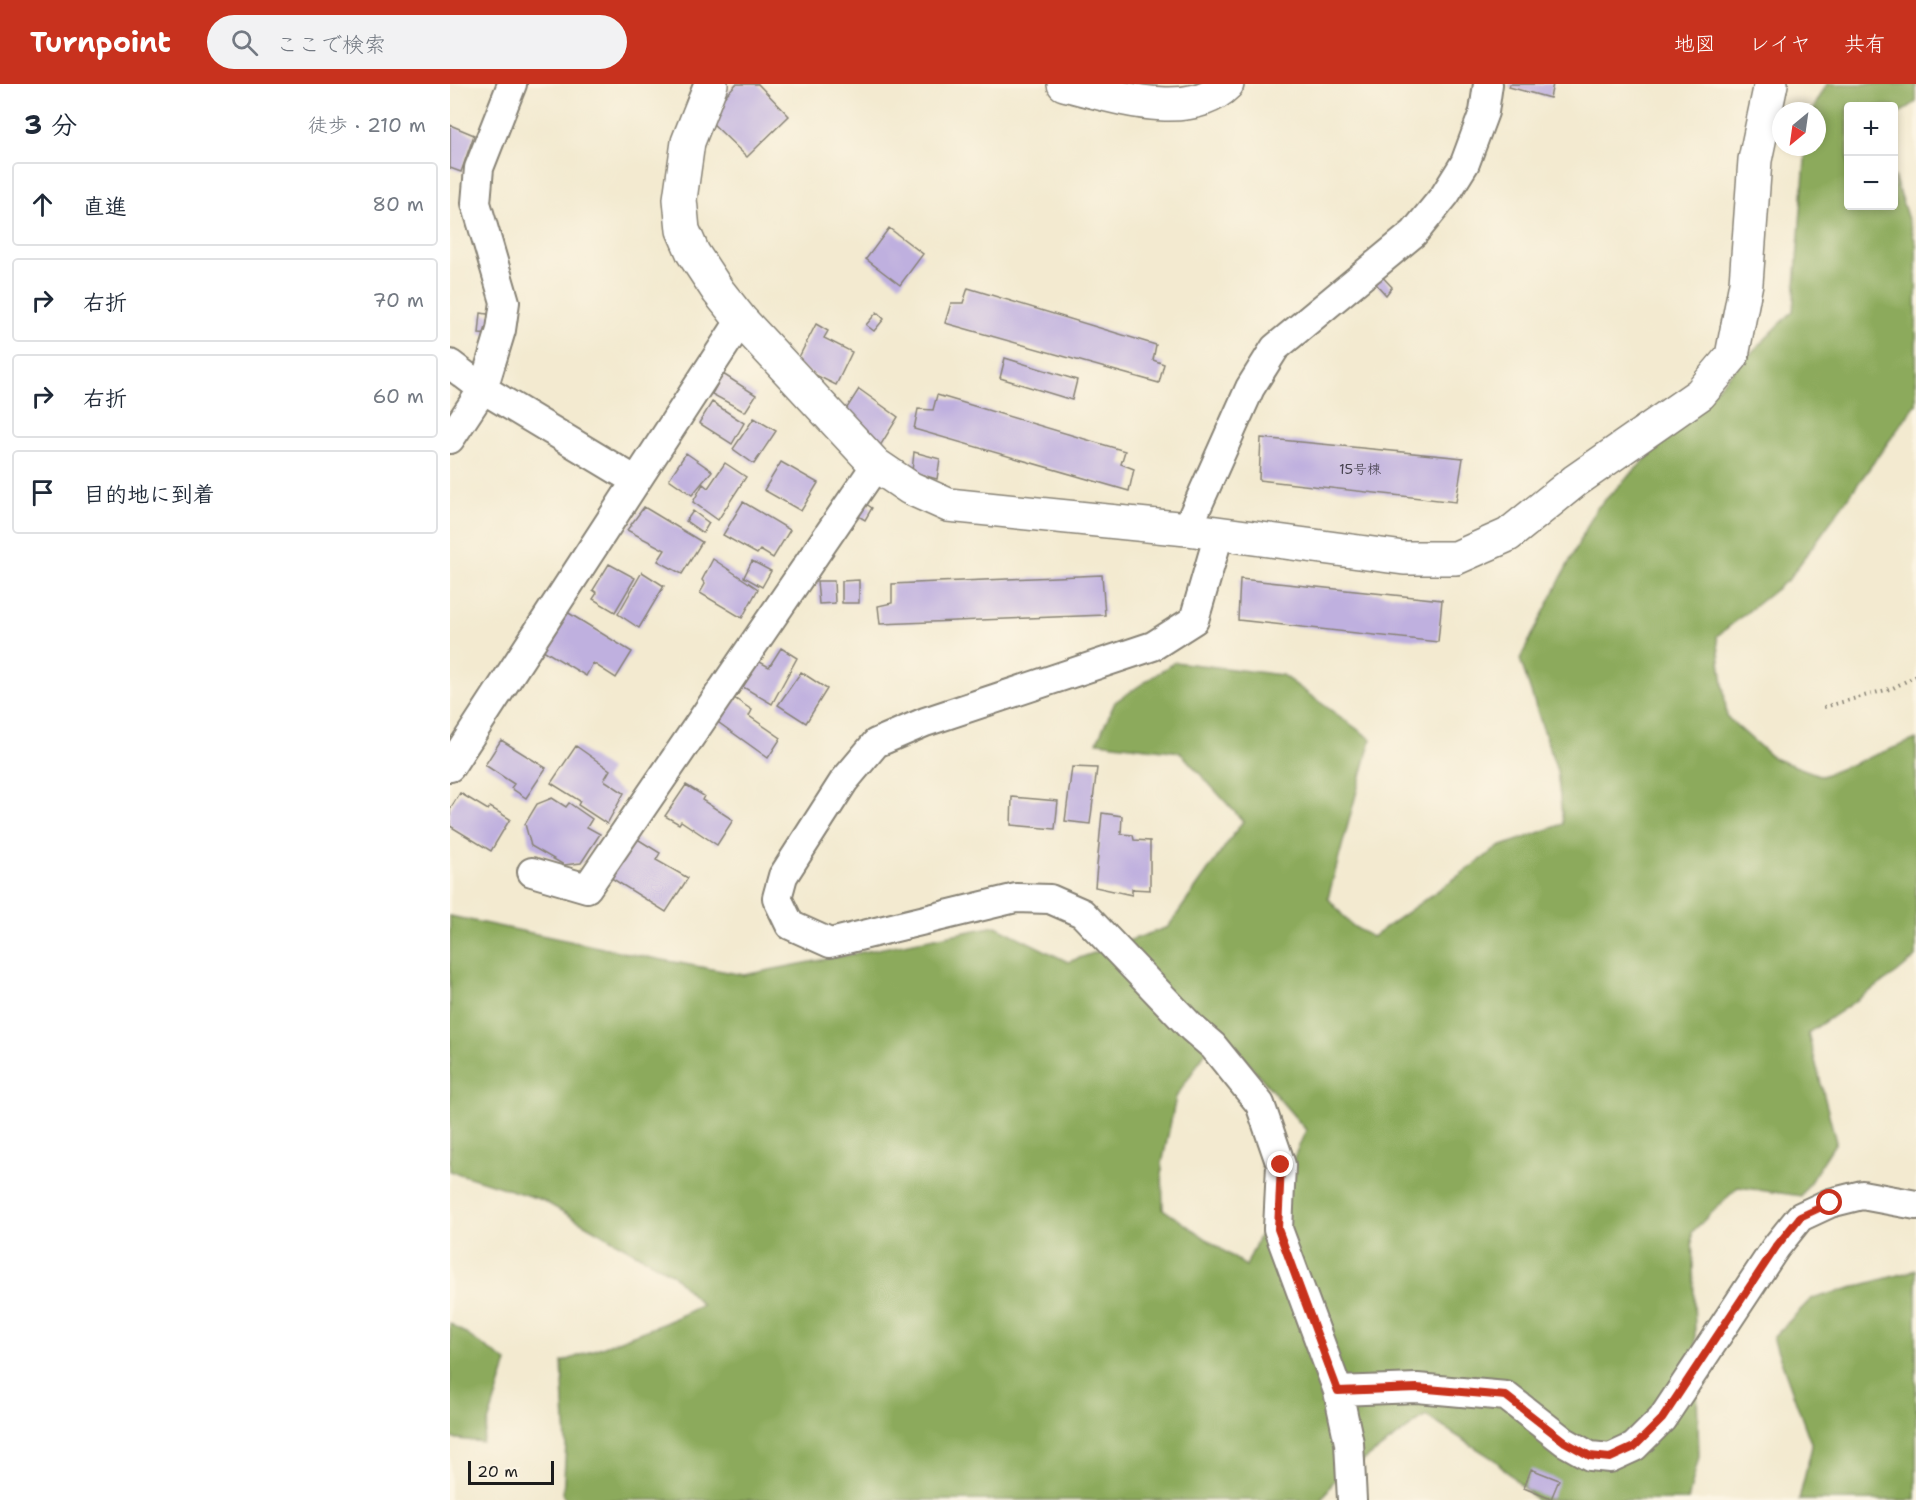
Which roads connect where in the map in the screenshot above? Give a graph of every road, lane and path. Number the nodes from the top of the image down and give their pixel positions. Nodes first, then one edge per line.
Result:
1 (512, 84) edge
2 (711, 84) edge
3 (1064, 84) edge
4 (1227, 84) edge
5 (1488, 84) edge
6 (1771, 84) edge
7 (741, 320) junction
8 (450, 364) edge
9 (483, 389) junction
10 (450, 440) edge
11 (876, 465) junction
12 (636, 481) junction
13 (1187, 529) junction
14 (1220, 534) junction
15 (1916, 676) edge
16 (1824, 707) dead end
17 (450, 767) edge
18 (532, 872) dead end
19 (1916, 1205) edge
20 (1338, 1391) junction
21 (1352, 1500) edge

1 - 9 street
2 - 7 street
3 - 4 street
5 - 13 street
6 - 14 street
7 - 11 street
7 - 12 street
8 - 9 street
9 - 10 street
9 - 12 street
11 - 13 street
11 - 18 street
12 - 17 street
13 - 14 street
14 - 20 street
15 - 16 path
19 - 20 street
20 - 21 street

